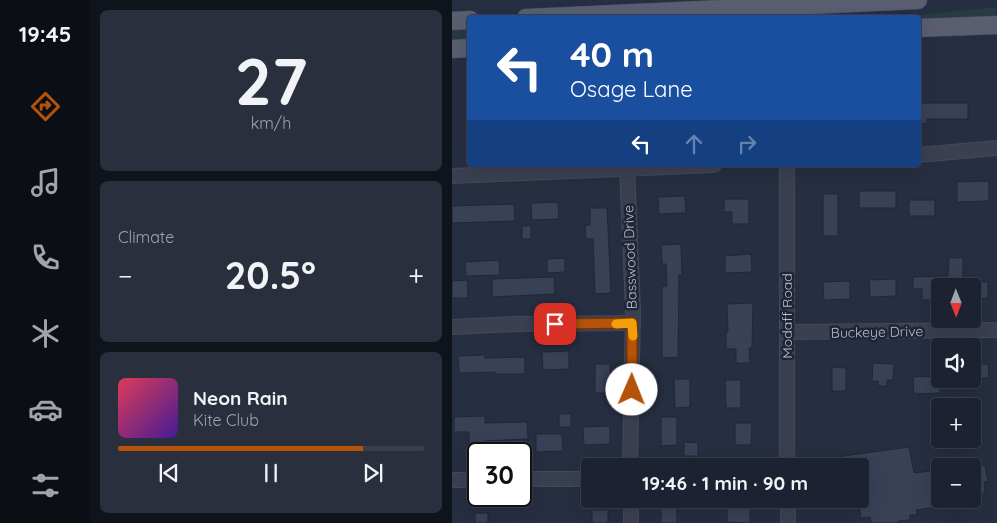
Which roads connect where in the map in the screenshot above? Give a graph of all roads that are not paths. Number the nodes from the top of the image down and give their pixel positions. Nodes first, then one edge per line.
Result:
1 (918, 0) edge
2 (786, 8) edge
3 (604, 15) edge
4 (467, 20) edge
5 (452, 21) edge
6 (996, 25) edge
7 (921, 28) edge
8 (467, 48) edge
9 (452, 49) edge
10 (996, 148) edge
11 (921, 155) edge
12 (656, 167) edge
13 (787, 167) edge
14 (627, 168) junction
15 (452, 176) edge
16 (632, 323) junction
17 (452, 327) edge
18 (996, 330) edge
19 (788, 332) junction
20 (630, 458) edge
21 (788, 458) edge
22 (581, 479) edge
23 (452, 480) edge
24 (467, 480) edge
25 (532, 480) edge
26 (630, 508) edge
27 (788, 508) edge
28 (631, 523) edge
29 (788, 523) edge

1 - 2 main road
2 - 3 main road
4 - 5 main road
6 - 7 main road
8 - 9 main road
10 - 11 street
12 - 14 street
13 - 19 street, Modaff Road
14 - 15 street
14 - 16 street, Basswood Drive
16 - 17 street
16 - 20 street, Basswood Drive
18 - 19 street, Buckeye Drive
19 - 21 street, Modaff Road
22 - 25 street
23 - 24 street
26 - 28 street
27 - 29 street

